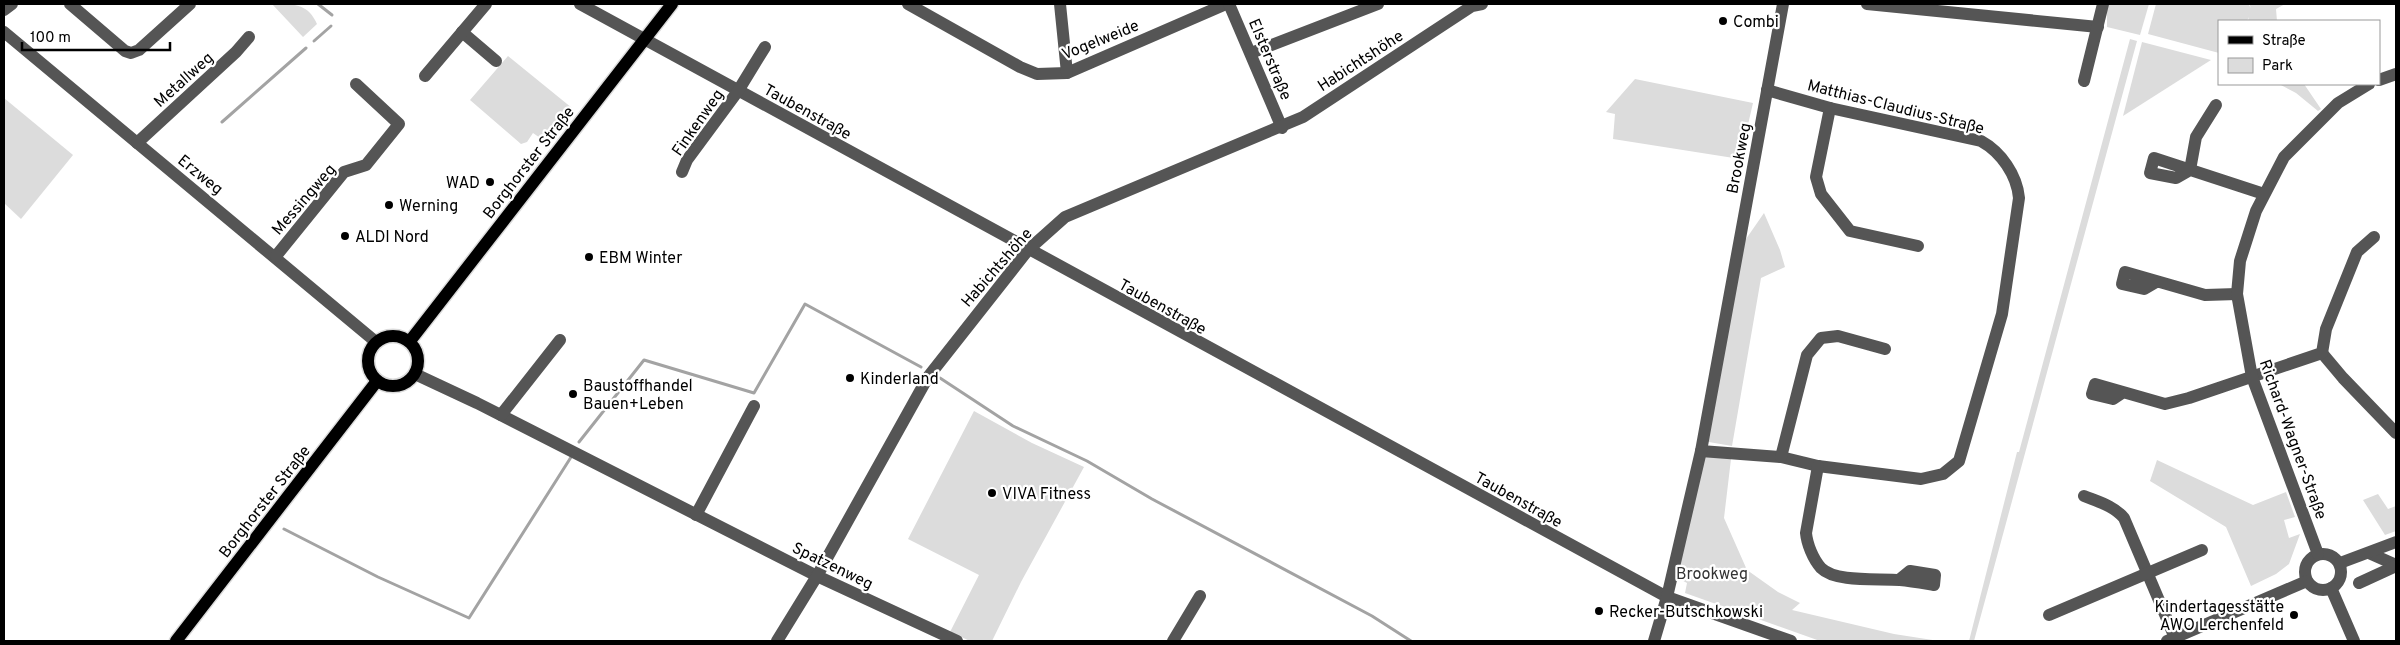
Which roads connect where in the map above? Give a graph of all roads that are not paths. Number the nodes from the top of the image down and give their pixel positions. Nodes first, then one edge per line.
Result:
1 (12, 4) edge
2 (70, 4) edge
3 (190, 4) edge
4 (486, 4) edge
5 (580, 4) edge
6 (672, 4) edge
7 (908, 4) edge
8 (1060, 4) edge
9 (1227, 4) edge
10 (1378, 4) edge
11 (1482, 4) edge
12 (1783, 4) edge
13 (1867, 4) edge
14 (2103, 4) edge
15 (1359, 8) edge
16 (4, 10) edge
17 (2098, 28) junction
18 (4, 32) edge
19 (462, 32) junction
20 (249, 37) dead end
21 (645, 40) junction
22 (765, 47) dead end
23 (1251, 53) junction
24 (496, 61) dead end
25 (1067, 72) junction
26 (2396, 74) edge
27 (424, 76) dead end
28 (2380, 80) edge
29 (2084, 81) dead end
30 (356, 84) dead end
31 (2367, 85) edge
32 (738, 90) junction
33 (1767, 90) junction
34 (2216, 104) dead end
35 (1830, 108) junction
36 (1282, 128) junction
37 (136, 142) junction
38 (682, 172) dead end
39 (2264, 194) junction
40 (2374, 236) dead end
41 (1918, 246) dead end
42 (1028, 250) junction
43 (276, 256) junction
44 (2156, 282) dead end
45 (2238, 294) junction
46 (560, 340) dead end
47 (410, 341) junction
48 (376, 342) junction
49 (1885, 349) dead end
50 (2322, 353) junction
51 (415, 374) junction
52 (2252, 377) junction
53 (377, 380) junction
54 (2122, 392) dead end
55 (754, 406) dead end
56 (501, 415) junction
57 (2396, 433) edge
58 (1701, 451) junction
59 (1781, 457) junction
60 (1818, 466) junction
61 (2084, 496) dead end
62 (696, 515) junction
63 (2396, 542) edge
64 (2202, 550) dead end
65 (2369, 553) junction
66 (2318, 554) junction
67 (2340, 563) junction
68 (2396, 565) edge
69 (2147, 574) junction
70 (817, 576) junction
71 (1899, 580) dead end
72 (2307, 581) junction
73 (2359, 583) dead end
74 (2331, 588) junction
75 (1200, 596) dead end
76 (1667, 598) junction
77 (2049, 615) dead end
78 (2171, 640) edge
79 (2350, 640) edge
80 (176, 641) edge
81 (777, 641) edge
82 (957, 641) edge
83 (1174, 641) edge
84 (1654, 641) edge
85 (1791, 641) edge

1 - 16 street
2 - 3 street
4 - 19 street
5 - 21 street, Taubenstraße
6 - 21 main road, Borghorster Straße
7 - 25 street, Vogelweide
8 - 25 street
9 - 23 street, Elsterstraße
9 - 25 street, Vogelweide
10 - 15 street
11 - 36 street, Habichtshöhe
12 - 33 street, Brookweg
13 - 17 street
14 - 17 street
15 - 23 street
17 - 29 street
18 - 37 street, Erzweg
19 - 24 street
19 - 27 street
20 - 37 street, Metallweg
21 - 32 street, Taubenstraße
21 - 47 main road, Borghorster Straße
22 - 32 street, Finkenweg
23 - 36 street, Elsterstraße
26 - 28 street
30 - 43 street, Messingweg
31 - 39 street, Richard-Wagner-Straße
32 - 38 street, Finkenweg
32 - 42 street, Taubenstraße
33 - 35 street, Matthias-Claudius-Straße
33 - 58 street, Brookweg
34 - 39 street
35 - 41 street
35 - 60 street, Matthias-Claudius-Straße
36 - 42 street, Habichtshöhe
37 - 43 street, Erzweg
39 - 45 street, Richard-Wagner-Straße
40 - 50 street
42 - 70 street, Habichtshöhe
42 - 76 street, Taubenstraße
43 - 48 street, Erzweg
44 - 45 street
45 - 52 street, Richard-Wagner-Straße
46 - 56 street
47 - 48 main road
47 - 51 main road
48 - 53 main road
49 - 59 street
50 - 52 street
50 - 57 street
51 - 53 main road
51 - 56 street, Spatzenweg
52 - 54 street
52 - 66 street, Richard-Wagner-Straße
53 - 80 main road, Borghorster Straße
55 - 62 street
56 - 62 street, Spatzenweg
58 - 59 street, Matthias-Claudius-Straße
58 - 76 street, Brookweg
59 - 60 street, Matthias-Claudius-Straße
60 - 71 street
61 - 69 street
62 - 70 street, Spatzenweg
63 - 65 street
64 - 69 street
65 - 67 street
65 - 68 street
66 - 67 street
66 - 72 street
67 - 74 street
68 - 73 street
69 - 77 street
69 - 78 street
70 - 81 street, Habichtshöhe
70 - 82 street, Spatzenweg
72 - 74 street
72 - 78 street
74 - 79 street
75 - 83 street
76 - 84 street, Brookweg
76 - 85 street, Taubenstraße

